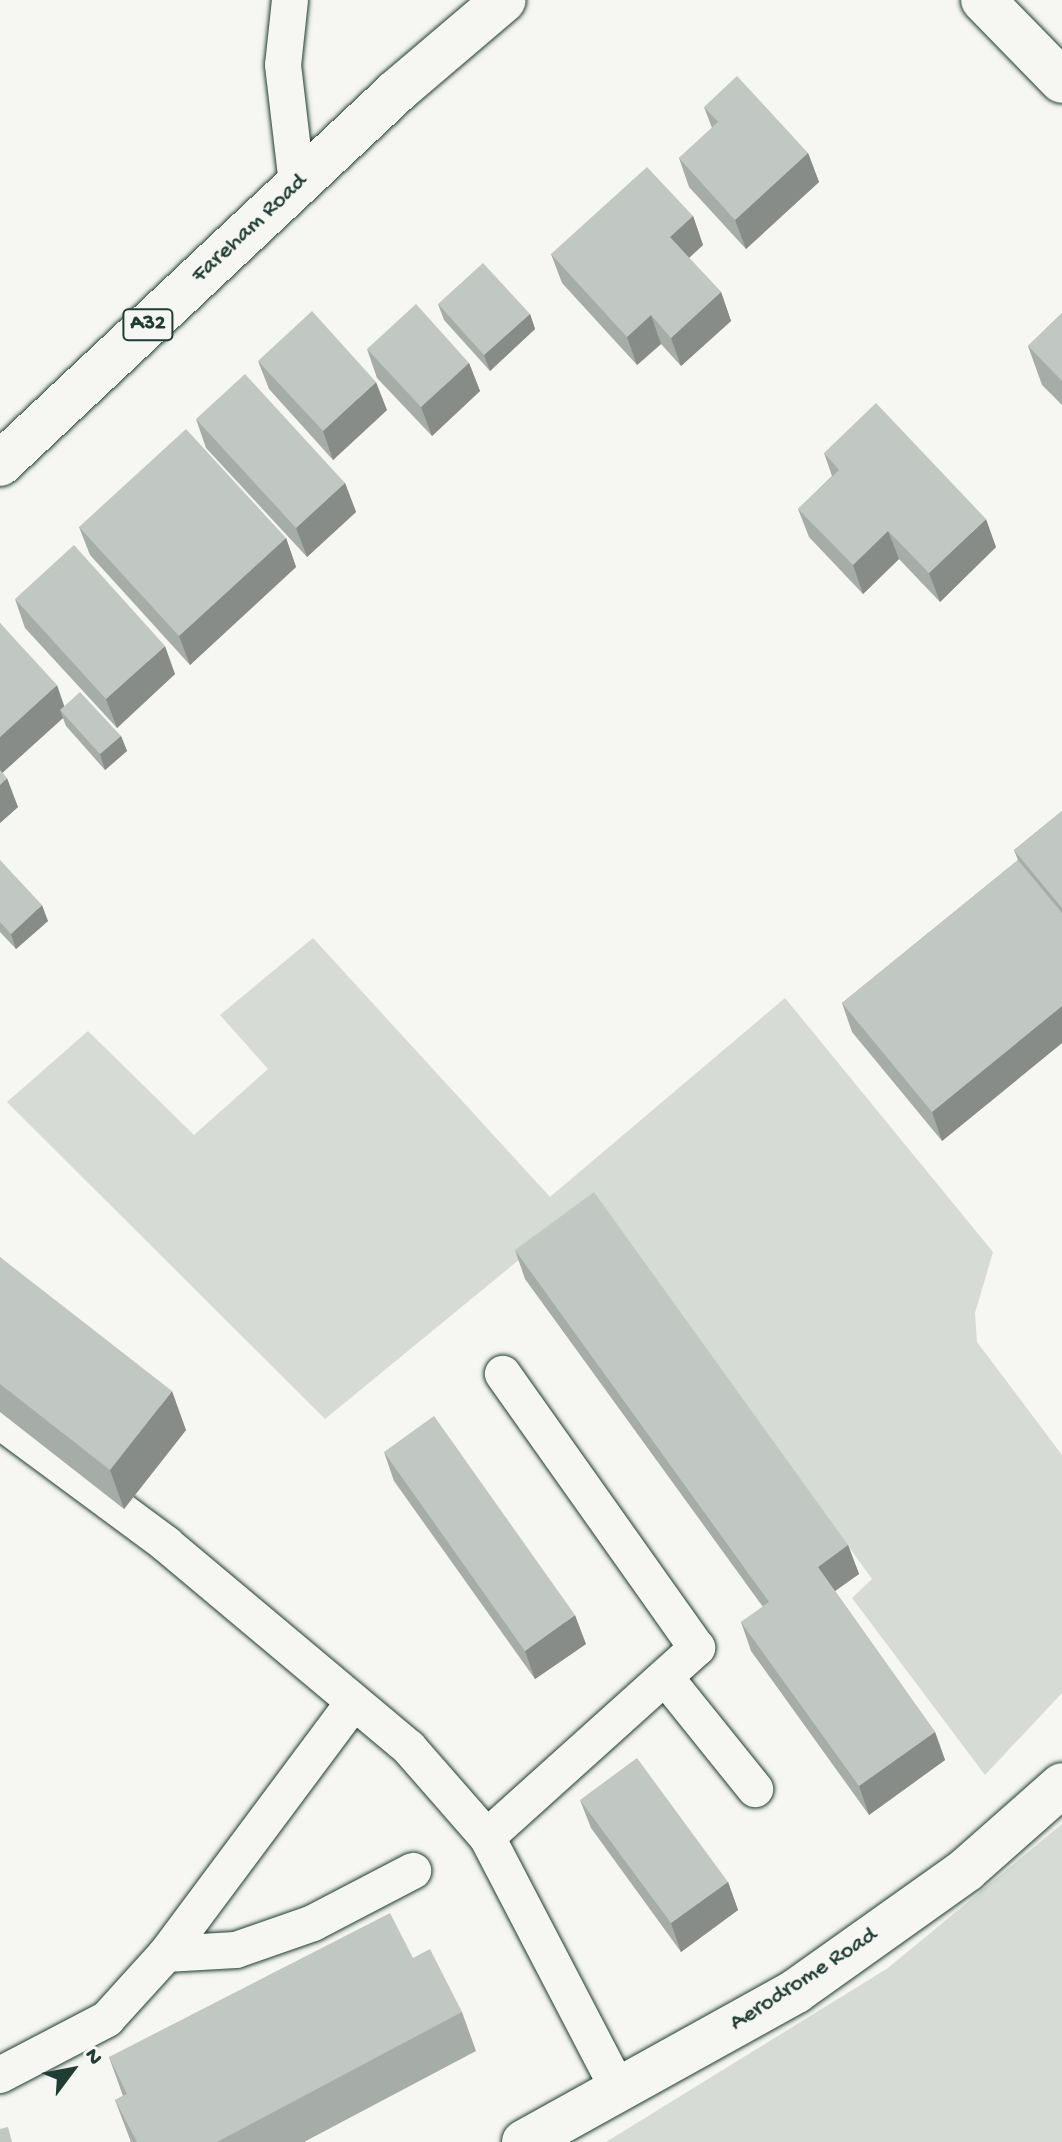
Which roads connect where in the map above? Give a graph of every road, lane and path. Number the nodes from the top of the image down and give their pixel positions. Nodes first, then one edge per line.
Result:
1 (290, 0) edge
2 (504, 0) edge
3 (983, 0) edge
4 (1062, 81) edge
5 (297, 185) junction
6 (0, 464) edge
7 (503, 1374) dead end
8 (0, 1421) edge
9 (665, 1677) junction
10 (354, 1702) junction
11 (1062, 1785) edge
12 (755, 1789) dead end
13 (487, 1837) junction
14 (413, 1871) dead end
15 (166, 1954) junction
16 (0, 2075) edge
17 (620, 2093) junction
18 (524, 2142) edge

1 - 5 lane
2 - 5 street, Fareham Road / A32
3 - 4 street
5 - 6 street, Fareham Road / A32
7 - 9 lane
8 - 10 lane
9 - 12 lane
9 - 13 lane
10 - 13 lane
10 - 15 lane
11 - 17 street, Aerodrome Road
13 - 17 lane
14 - 15 lane
15 - 16 lane
17 - 18 street, Aerodrome Road

